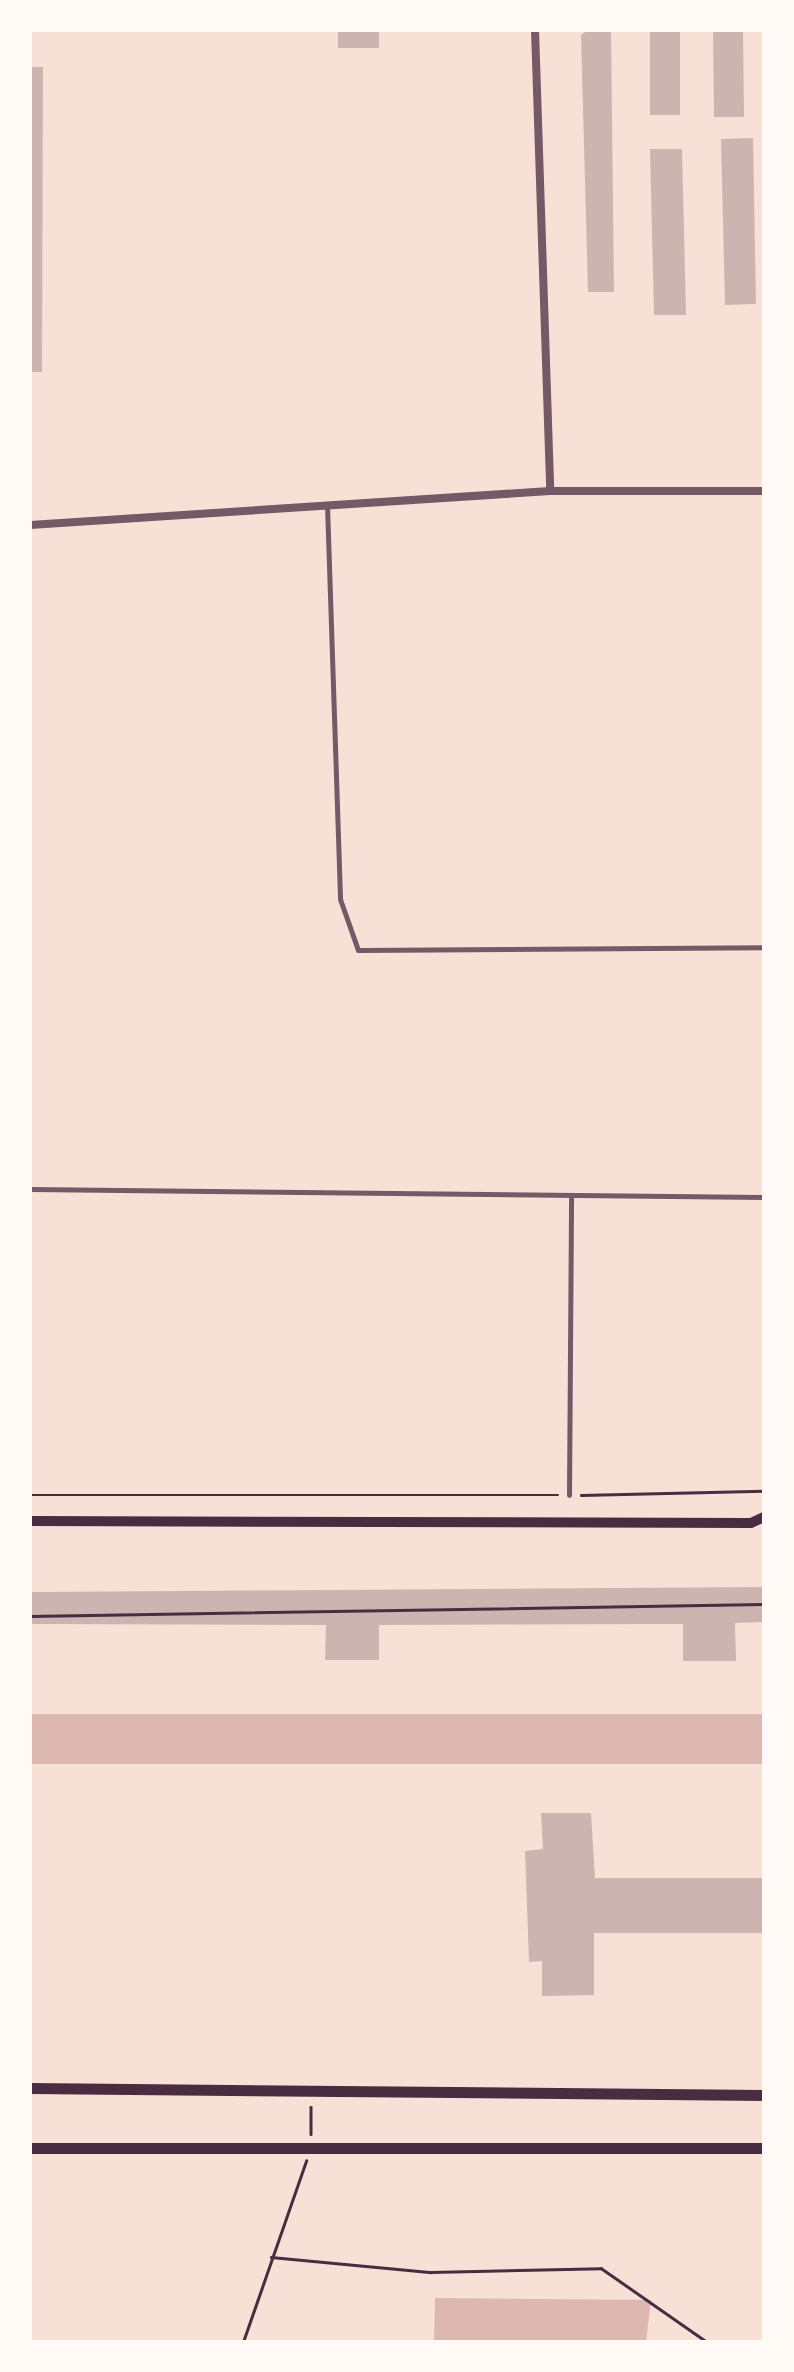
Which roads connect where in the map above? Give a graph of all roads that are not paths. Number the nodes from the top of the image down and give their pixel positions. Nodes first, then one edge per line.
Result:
1 (535, 30) edge
2 (764, 490) edge
3 (550, 491) junction
4 (327, 506) junction
5 (30, 525) edge
6 (764, 947) edge
7 (30, 1189) edge
8 (764, 1197) edge
9 (571, 1198) junction
10 (568, 1495) road end
11 (764, 1517) edge
12 (30, 1521) edge
13 (30, 2088) edge
14 (764, 2095) edge
15 (30, 2148) edge
16 (764, 2148) edge

1 - 3 street
2 - 3 street
3 - 4 street
4 - 5 street
4 - 6 street
7 - 9 street
8 - 9 street
9 - 10 street
11 - 12 main road
13 - 14 main road
15 - 16 main road

